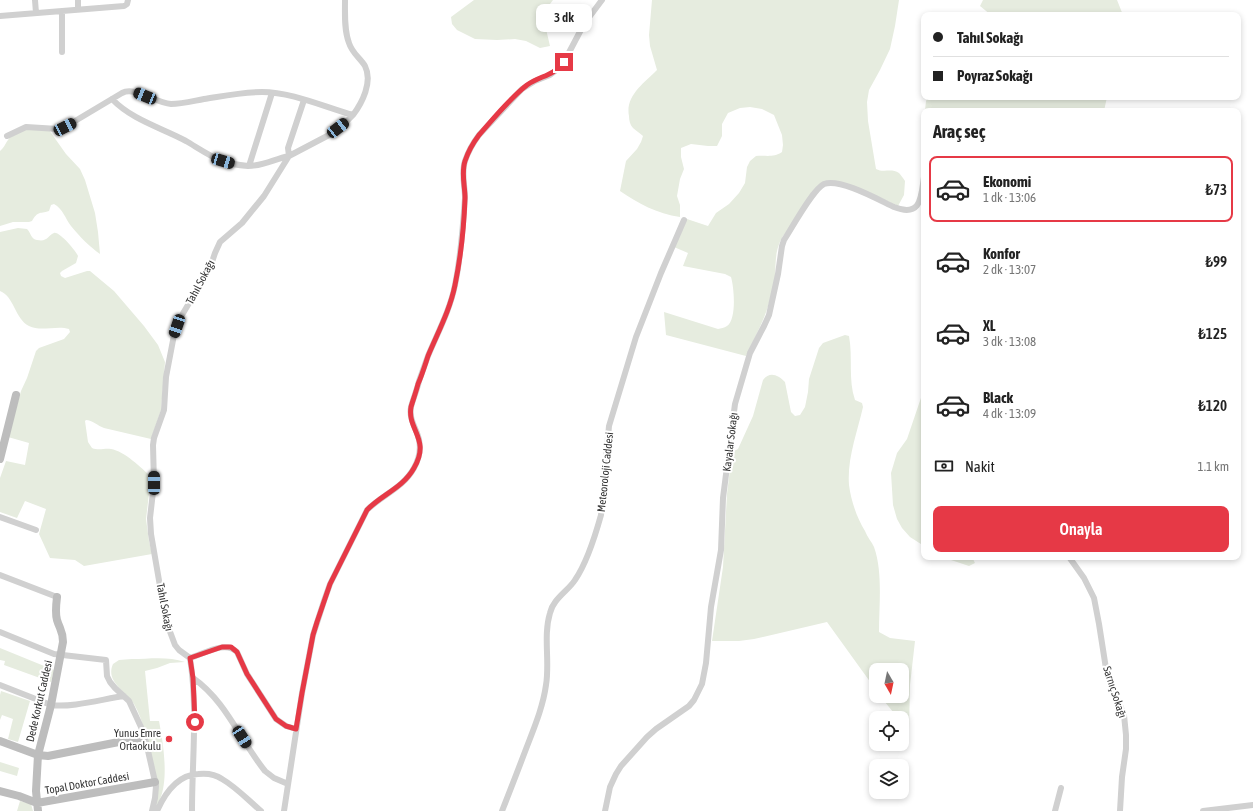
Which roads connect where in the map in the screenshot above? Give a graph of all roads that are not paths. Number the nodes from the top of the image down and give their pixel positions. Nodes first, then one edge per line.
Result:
1 (35, 0) edge
2 (78, 0) edge
3 (128, 0) edge
4 (345, 0) edge
5 (602, 0) edge
6 (78, 10) junction
7 (62, 11) junction
8 (36, 13) junction
9 (0, 16) edge
10 (62, 52) dead end
11 (272, 93) junction
12 (112, 99) junction
13 (304, 100) junction
14 (353, 115) junction
15 (7, 136) dead end
16 (289, 156) junction
17 (249, 166) junction
18 (921, 197) edge
19 (684, 220) dead end
20 (16, 395) dead end
21 (0, 459) edge
22 (0, 518) edge
23 (36, 530) dead end
24 (1071, 560) edge
25 (0, 576) edge
26 (57, 597) joint
27 (0, 632) edge
28 (61, 656) junction
29 (190, 658) junction
30 (193, 678) junction
31 (0, 685) edge
32 (124, 696) junction
33 (51, 705) junction
34 (296, 729) junction
35 (144, 737) junction
36 (0, 741) edge
37 (38, 755) junction
38 (192, 774) junction
39 (155, 782) junction
40 (288, 784) junction
41 (1061, 788) dead end
42 (0, 791) edge
43 (1253, 805) edge
44 (38, 807) edge
45 (152, 811) edge
46 (156, 811) edge
47 (192, 811) edge
48 (261, 811) edge
49 (284, 811) edge
50 (502, 811) edge
51 (605, 811) edge
52 (1055, 811) edge
53 (1120, 811) edge
54 (1203, 811) edge

1 - 8 street
2 - 6 street
3 - 6 street
4 - 14 street, Tahıl Sokağı
5 - 34 street
6 - 7 street
7 - 8 street
7 - 10 street
8 - 9 street
11 - 12 street
11 - 13 street
11 - 17 street
12 - 15 street
12 - 17 street
13 - 14 street
13 - 16 street
14 - 16 street, Tahıl Sokağı
16 - 17 street
16 - 29 street, Tahıl Sokağı
18 - 51 street, Kayalar Sokağı
19 - 50 street, Meteoroloji Caddesi
20 - 21 street
22 - 23 street
24 - 53 street, Sarnıç Sokağı
25 - 26 street
26 - 28 street, Dede Korkut Caddesi
27 - 28 street
28 - 32 street
28 - 33 street, Dede Korkut Caddesi
29 - 30 street
29 - 34 street
30 - 38 street
30 - 40 street
31 - 33 street
32 - 33 street
32 - 35 street
33 - 37 street, Dede Korkut Caddesi
34 - 40 street
35 - 37 street
35 - 39 street
36 - 37 street
37 - 44 street, Dede Korkut Caddesi
38 - 46 street
38 - 47 street
38 - 48 street
39 - 44 street, Topal Doktor Caddesi
39 - 45 street
40 - 49 street
41 - 52 street
42 - 44 street, Topal Doktor Caddesi
43 - 54 street

